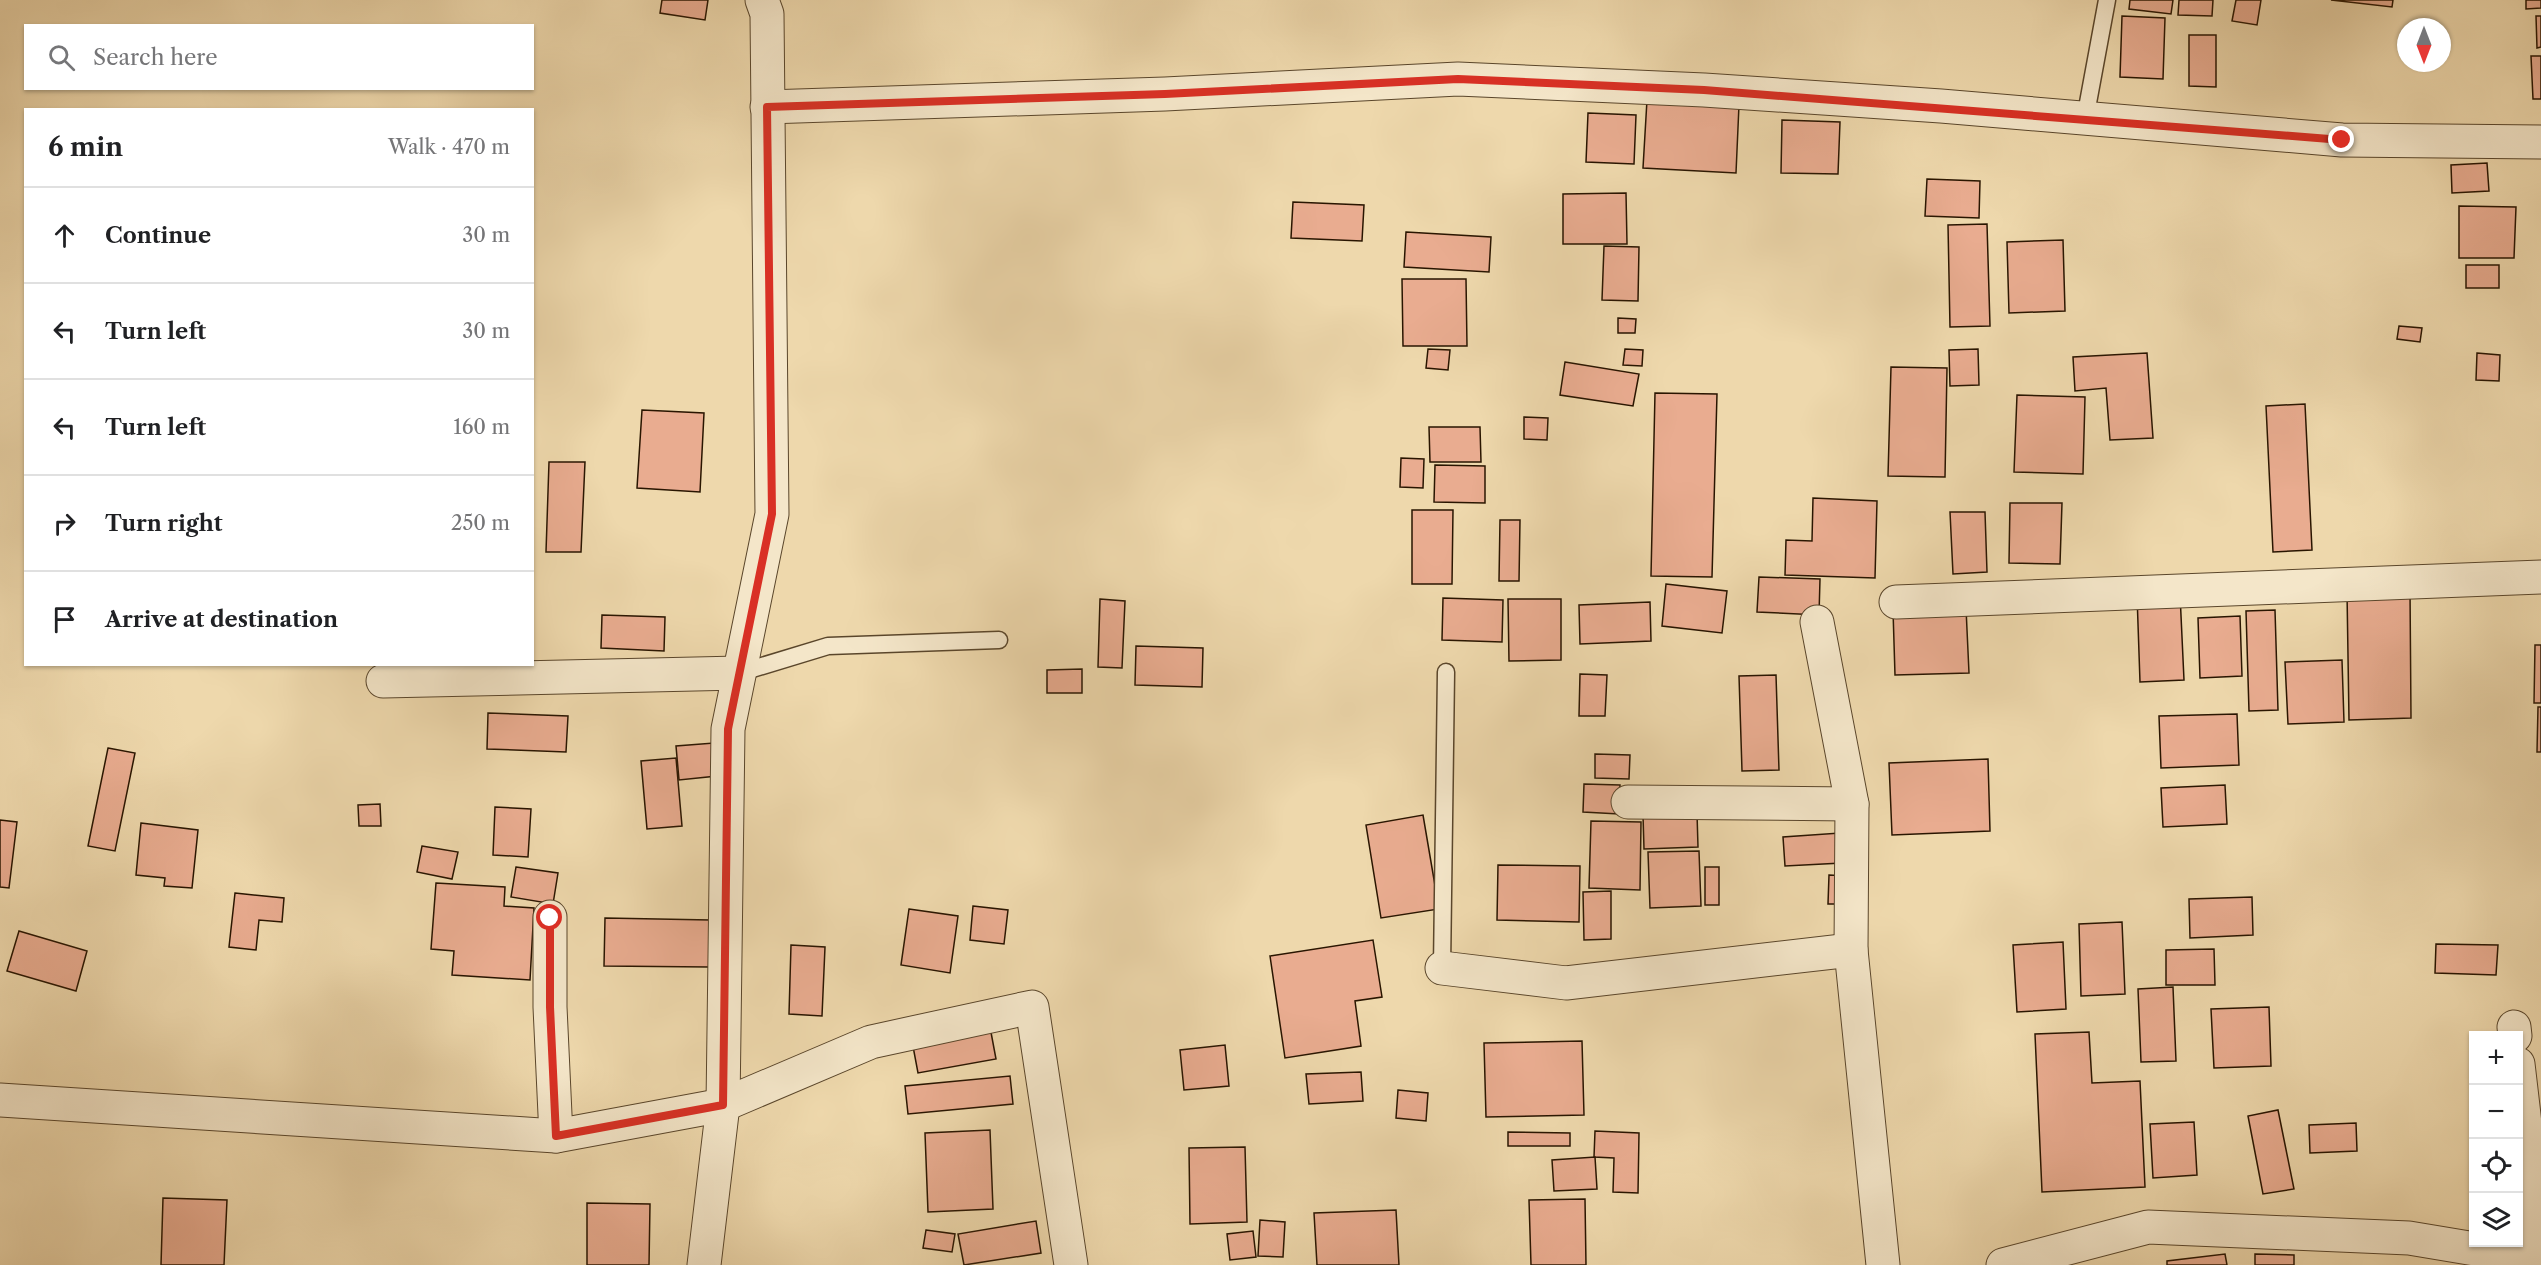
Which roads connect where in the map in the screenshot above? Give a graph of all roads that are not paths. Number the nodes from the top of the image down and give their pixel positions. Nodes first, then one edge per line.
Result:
1 (762, 0) edge
2 (2107, 0) edge
3 (767, 107) junction
4 (2085, 119) junction
5 (2541, 142) edge
6 (2541, 577) edge
7 (1896, 602) dead end
8 (1817, 622) dead end
9 (999, 639) dead end
10 (1446, 672) dead end
11 (739, 673) junction
12 (383, 681) dead end
13 (1628, 802) dead end
14 (1852, 804) junction
15 (550, 918) dead end
16 (1851, 950) junction
17 (1442, 968) joint
18 (2520, 1085) edge
19 (0, 1100) edge
20 (723, 1105) junction
21 (556, 1136) junction
22 (2541, 1260) edge
23 (704, 1265) edge
24 (1071, 1265) edge
25 (1883, 1265) edge
26 (2002, 1265) edge

1 - 3 street
2 - 4 lane
3 - 4 street
3 - 11 street
4 - 5 street
6 - 7 street
8 - 14 street
9 - 11 lane
10 - 17 lane
11 - 12 street
11 - 20 street
13 - 14 street
14 - 16 street
15 - 21 street
16 - 17 street
16 - 25 street
18 - 22 street
19 - 21 street
20 - 21 street
20 - 23 street
20 - 24 street
22 - 26 street

